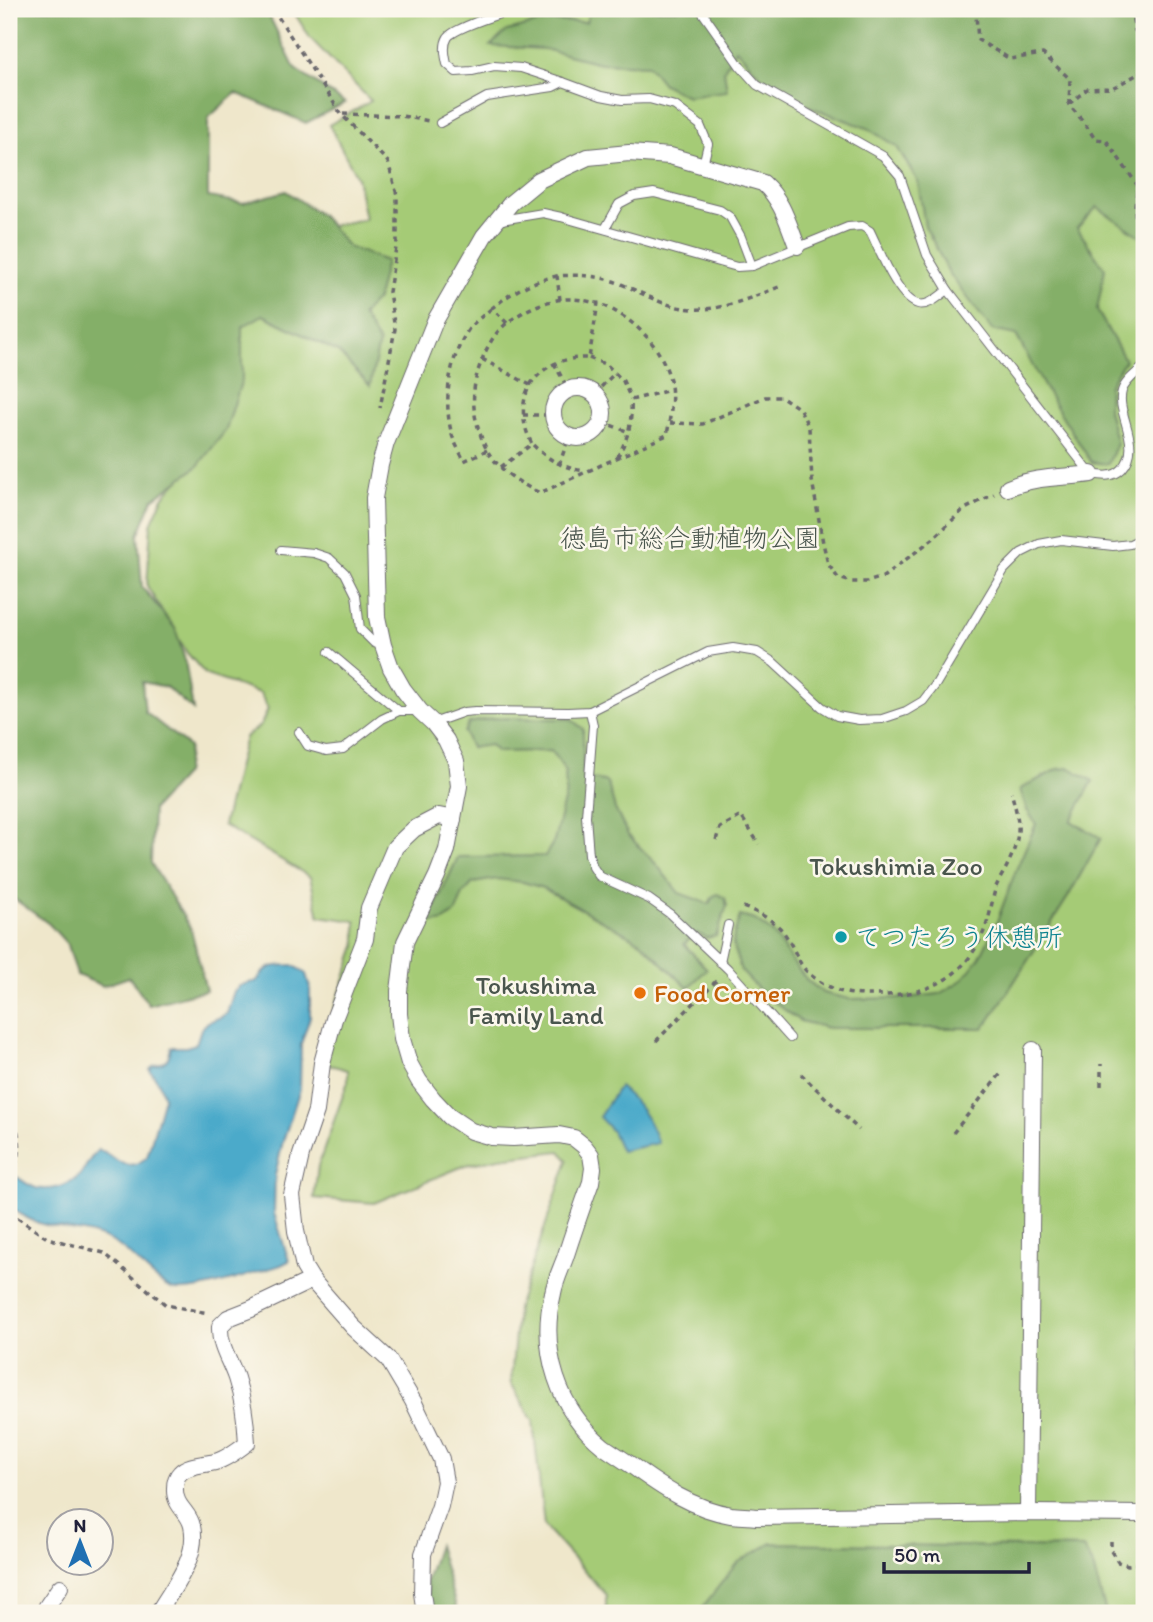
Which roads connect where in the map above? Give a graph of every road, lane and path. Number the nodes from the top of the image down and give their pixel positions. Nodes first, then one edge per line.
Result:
1 (273, 9) edge
2 (514, 9) edge
3 (700, 9) edge
4 (978, 9) edge
5 (1134, 9) edge
6 (1144, 34) edge
7 (1144, 71) edge
8 (563, 82) junction
9 (1069, 105) junction
10 (341, 114) junction
11 (440, 124) joint
12 (703, 165) junction
13 (496, 220) junction
14 (605, 229) junction
15 (1144, 233) edge
16 (797, 246) junction
17 (752, 265) junction
18 (557, 276) junction
19 (782, 286) dead end
20 (948, 290) junction
21 (560, 300) junction
22 (598, 303) junction
23 (492, 308) junction
24 (506, 323) junction
25 (589, 358) junction
26 (482, 359) junction
27 (554, 363) junction
28 (1144, 366) edge
29 (615, 373) junction
30 (530, 385) junction
31 (568, 389) junction
32 (671, 389) junction
33 (594, 394) junction
34 (631, 400) junction
35 (380, 410) dead end
36 (523, 415) junction
37 (552, 415) junction
38 (601, 422) junction
39 (670, 423) junction
40 (629, 432) junction
41 (569, 437) junction
42 (532, 444) junction
43 (487, 450) junction
44 (616, 458) junction
45 (559, 465) junction
46 (501, 467) junction
47 (587, 472) junction
48 (1091, 474) junction
49 (1007, 488) joint
50 (1144, 537) edge
51 (281, 550) dead end
52 (383, 645) junction
53 (329, 652) dead end
54 (399, 711) junction
55 (420, 711) junction
56 (590, 711) junction
57 (433, 723) junction
58 (299, 732) dead end
59 (1011, 792) dead end
60 (453, 819) junction
61 (716, 840) dead end
62 (759, 844) dead end
63 (743, 907) dead end
64 (728, 925) dead end
65 (720, 962) junction
66 (728, 969) junction
67 (790, 1038) dead end
68 (656, 1041) dead end
69 (1033, 1051) dead end
70 (1101, 1064) dead end
71 (1003, 1071) dead end
72 (802, 1074) dead end
73 (1101, 1086) dead end
74 (9, 1113) edge
75 (859, 1130) dead end
76 (18, 1132) junction
77 (953, 1133) dead end
78 (9, 1134) edge
79 (9, 1175) edge
80 (9, 1212) edge
81 (312, 1280) junction
82 (228, 1318) junction
83 (1028, 1513) junction
84 (1144, 1514) edge
85 (1111, 1541) dead end
86 (1144, 1563) edge
87 (60, 1587) dead end
88 (46, 1613) edge
89 (158, 1613) edge
90 (425, 1613) edge

1 - 10 path
2 - 8 lane
3 - 20 lane
4 - 9 path
5 - 6 path
7 - 9 path
8 - 11 lane
8 - 12 lane
9 - 15 path
10 - 11 path
10 - 35 path
12 - 13 street
12 - 16 street
13 - 14 lane
13 - 52 street
14 - 17 lane
14 - 17 lane
16 - 17 lane
16 - 20 lane
18 - 19 path
18 - 21 path
18 - 23 path
20 - 48 lane
21 - 22 path
21 - 24 path
22 - 25 path
22 - 32 path
23 - 24 path
23 - 43 path
24 - 26 path
25 - 27 path
25 - 29 path
26 - 30 path
26 - 43 path
27 - 30 path
27 - 31 path
28 - 48 lane
29 - 33 path
29 - 34 path
30 - 36 path
31 - 33 street
31 - 37 street
32 - 34 path
32 - 39 path
33 - 38 street
34 - 40 path
36 - 37 path
36 - 42 path
37 - 41 street
38 - 40 path
38 - 41 street
39 - 44 path
39 - 49 path
40 - 44 path
41 - 45 path
42 - 45 path
42 - 46 path
43 - 46 path
44 - 47 path
45 - 47 path
46 - 47 path
48 - 49 street
50 - 56 lane
51 - 52 lane
52 - 55 street
53 - 54 lane
54 - 55 lane
54 - 58 lane
55 - 57 street
56 - 57 lane
56 - 65 lane
57 - 60 street
59 - 63 path
60 - 81 street
60 - 83 street
61 - 62 path
64 - 65 lane
65 - 66 lane
66 - 67 lane
66 - 68 path
69 - 83 street
70 - 73 path
71 - 77 path
72 - 75 path
74 - 76 path
76 - 78 path
76 - 79 path
80 - 82 path
81 - 82 street
81 - 90 street
82 - 89 street
83 - 84 street
85 - 86 path
87 - 88 street

